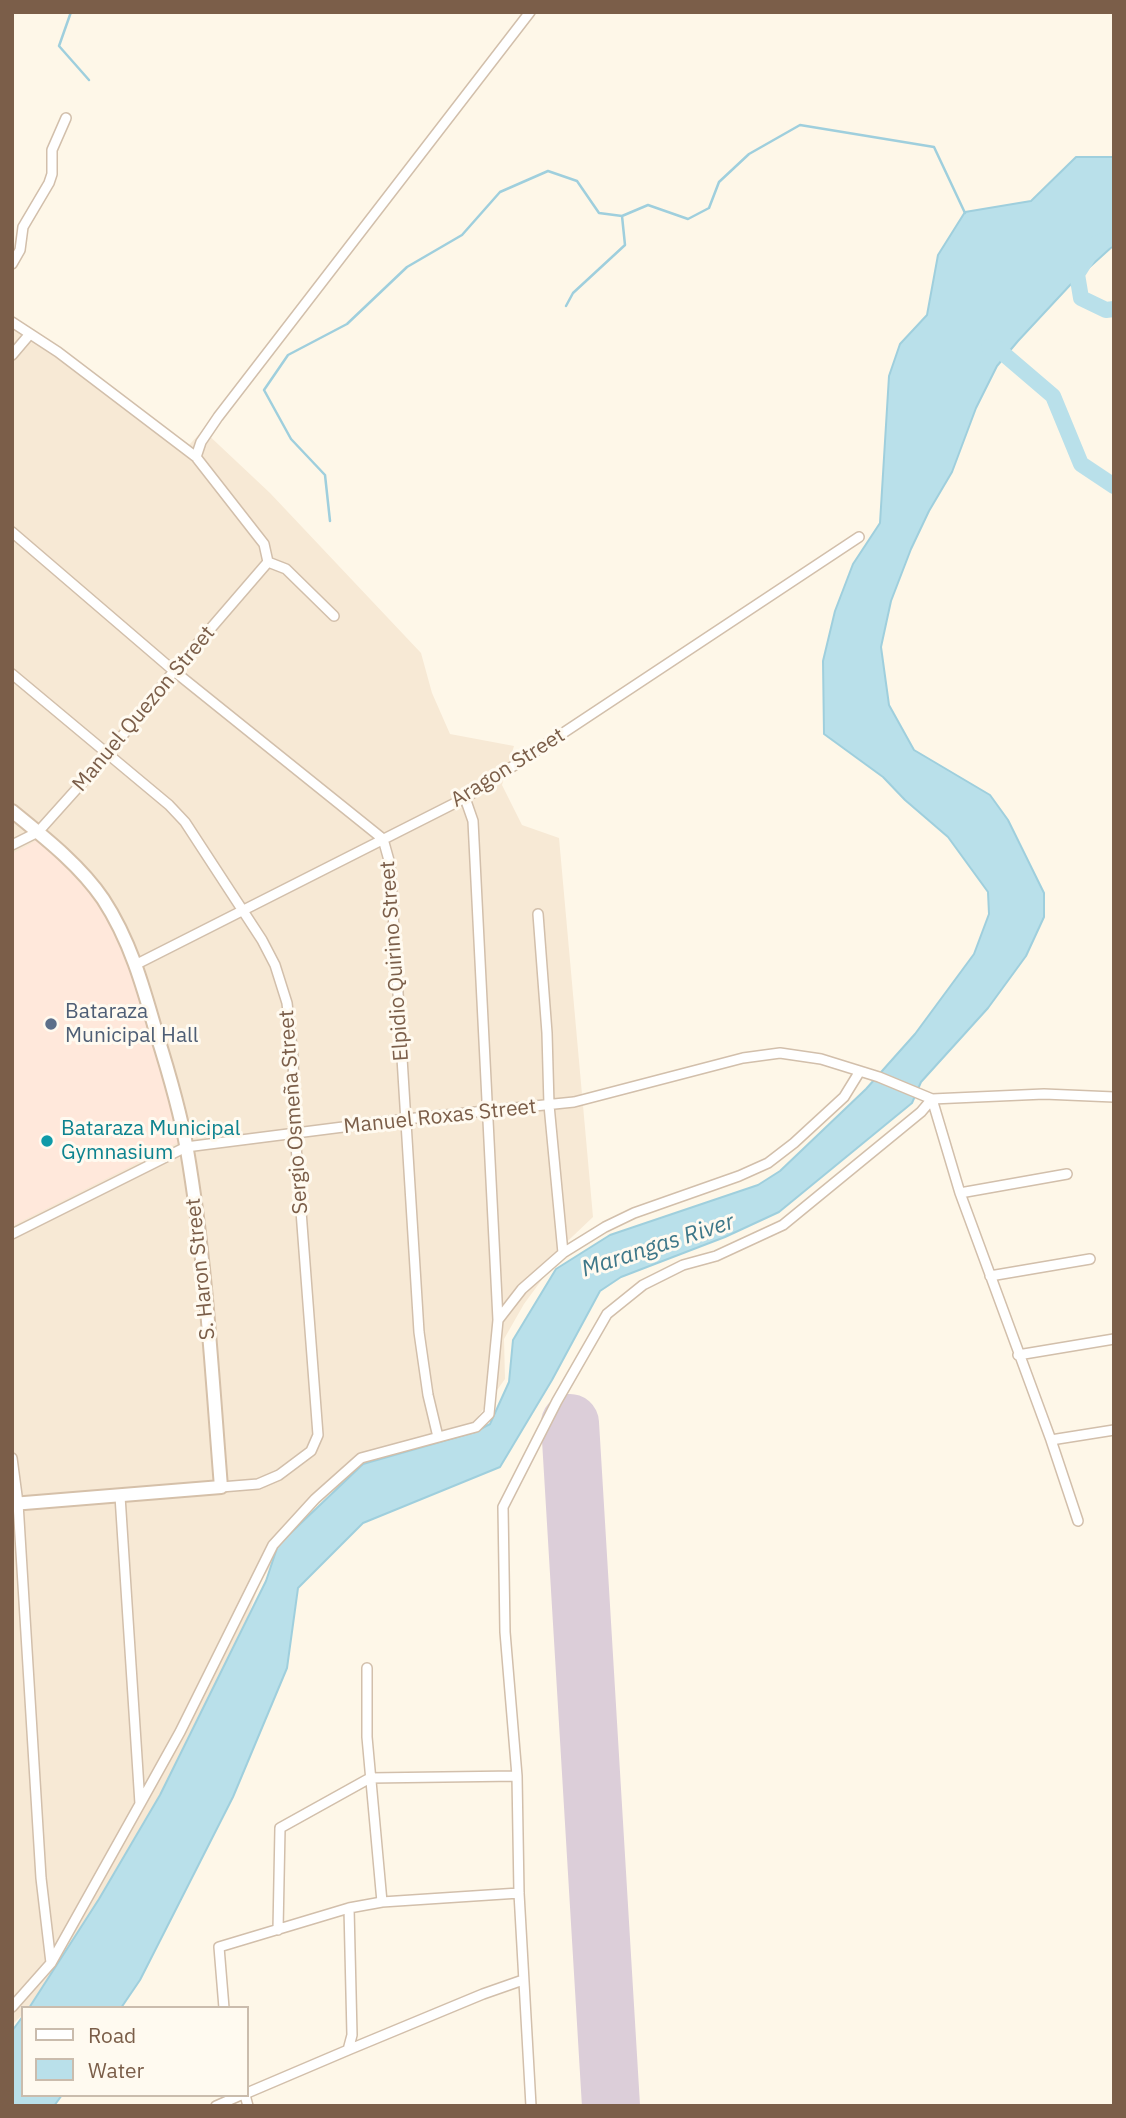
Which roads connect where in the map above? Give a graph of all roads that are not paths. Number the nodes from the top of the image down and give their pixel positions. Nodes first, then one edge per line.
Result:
1 (530, 12) edge
2 (66, 118) dead end
3 (12, 264) edge
4 (12, 322) edge
5 (29, 335) junction
6 (12, 355) edge
7 (196, 457) junction
8 (12, 532) edge
9 (859, 537) dead end
10 (268, 562) junction
11 (334, 616) dead end
12 (174, 671) junction
13 (12, 674) edge
14 (107, 755) junction
15 (465, 798) junction
16 (12, 811) edge
17 (38, 832) junction
18 (383, 839) junction
19 (12, 845) edge
20 (243, 909) junction
21 (538, 914) dead end
22 (137, 964) junction
23 (860, 1071) junction
24 (1114, 1097) edge
25 (932, 1099) junction
26 (550, 1105) junction
27 (486, 1112) junction
28 (406, 1119) junction
29 (295, 1132) junction
30 (186, 1147) junction
31 (1067, 1174) dead end
32 (960, 1193) junction
33 (12, 1234) edge
34 (563, 1254) junction
35 (1090, 1259) dead end
36 (990, 1276) junction
37 (498, 1320) junction
38 (1114, 1339) edge
39 (1018, 1355) junction
40 (1114, 1430) edge
41 (438, 1437) junction
42 (1051, 1440) junction
43 (12, 1458) edge
44 (221, 1488) junction
45 (120, 1496) junction
46 (15, 1504) edge
47 (1078, 1521) dead end
48 (367, 1668) dead end
49 (517, 1776) junction
50 (370, 1778) junction
51 (140, 1804) junction
52 (519, 1893) junction
53 (382, 1902) junction
54 (349, 1908) junction
55 (278, 1930) junction
56 (51, 1963) junction
57 (523, 1980) junction
58 (224, 2006) edge
59 (12, 2007) edge
60 (348, 2050) junction
61 (248, 2092) edge
62 (231, 2097) edge
63 (216, 2106) edge
64 (531, 2106) edge

1 - 7 street
2 - 3 street
4 - 5 street
5 - 6 street
5 - 7 street
7 - 10 street
8 - 12 street, Elpidio Quirino Street
9 - 15 street, Aragon Street
10 - 11 street
10 - 12 street, Manuel Quezon Street
12 - 14 street, Manuel Quezon Street
12 - 18 street, Elpidio Quirino Street
13 - 14 street, Sergio Osmeña Street
14 - 17 street, Manuel Quezon Street
14 - 20 street, Sergio Osmeña Street
15 - 18 street, Aragon Street
15 - 27 street
16 - 17 street, S. Haron Street
17 - 19 street, Manuel Quezon Street
17 - 22 street, S. Haron Street
18 - 20 street, Aragon Street
18 - 28 street, Elpidio Quirino Street
20 - 22 street, Aragon Street
20 - 29 street, Sergio Osmeña Street
21 - 26 street
22 - 30 street, S. Haron Street
23 - 25 street, Manuel Roxas Street
23 - 26 street, Manuel Roxas Street
23 - 34 street
24 - 25 street
25 - 32 street
25 - 49 street
26 - 27 street, Manuel Roxas Street
26 - 34 street
27 - 28 street, Manuel Roxas Street
27 - 37 street
28 - 29 street, Manuel Roxas Street
28 - 41 street, Elpidio Quirino Street
29 - 30 street, Manuel Roxas Street
29 - 44 street, Sergio Osmeña Street
30 - 33 street, Manuel Roxas Street
30 - 44 street, S. Haron Street
31 - 32 street
32 - 36 street
34 - 37 street
35 - 36 street
36 - 39 street
37 - 41 street
38 - 39 street
39 - 42 street
40 - 42 street
41 - 51 street
42 - 47 street
43 - 46 street
44 - 45 street
45 - 46 street
45 - 51 street
46 - 56 street
48 - 50 street
49 - 50 street
49 - 52 street
50 - 53 street
50 - 55 street
51 - 56 street
52 - 53 street
52 - 57 street
53 - 54 street
54 - 55 street
54 - 60 street
55 - 58 street
56 - 59 street
57 - 60 street
57 - 64 street
60 - 61 street
62 - 63 street

